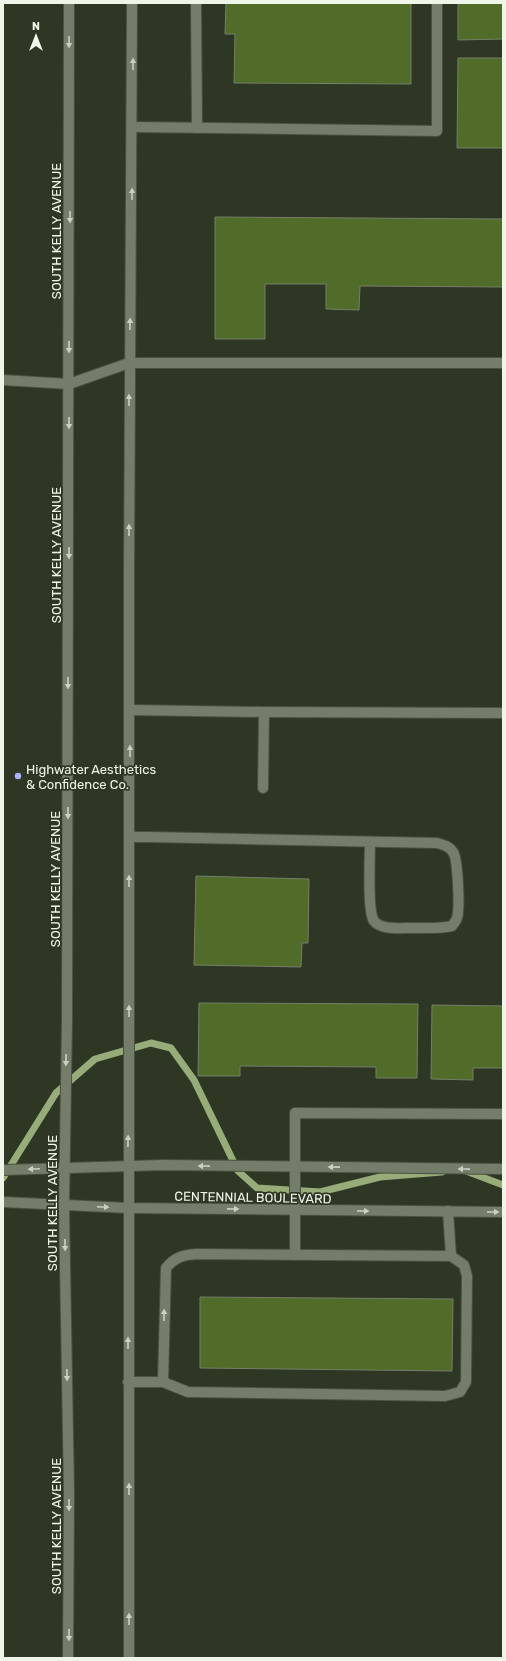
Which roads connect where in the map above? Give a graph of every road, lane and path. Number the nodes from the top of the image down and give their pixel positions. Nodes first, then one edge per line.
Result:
1 (69, 3) edge
2 (132, 3) edge
3 (196, 3) edge
4 (437, 3) edge
5 (133, 127) junction
6 (197, 128) junction
7 (129, 363) junction
8 (503, 363) edge
9 (3, 380) edge
10 (69, 384) junction
11 (130, 710) junction
12 (264, 712) junction
13 (503, 713) edge
14 (263, 788) dead end
15 (129, 837) junction
16 (370, 842) junction
17 (503, 1114) edge
18 (128, 1166) junction
19 (295, 1167) junction
20 (65, 1168) junction
21 (503, 1169) edge
22 (3, 1170) edge
23 (3, 1202) edge
24 (64, 1206) junction
25 (128, 1208) junction
26 (296, 1210) junction
27 (448, 1212) junction
28 (503, 1212) edge
29 (295, 1255) junction
30 (451, 1256) junction
31 (128, 1382) junction
32 (163, 1382) junction
33 (68, 1658) edge
34 (129, 1658) edge

1 -> 10 main road, SOUTH KELLY AVENUE
5 -> 2 main road
3 - 6 main road
4 - 6 main road
5 - 6 main road
7 -> 5 main road
7 - 8 main road
7 - 10 main road
11 -> 7 main road
9 - 10 main road
10 -> 20 main road, SOUTH KELLY AVENUE
11 - 12 main road
15 -> 11 main road
12 - 13 main road
12 - 14 main road
15 - 16 main road
18 -> 15 main road
16 - 16 main road
17 - 19 main road
19 -> 18 main road
18 - 20 main road
18 - 25 main road
21 -> 19 main road
19 - 26 main road
20 -> 22 main road
20 - 24 main road, SOUTH KELLY AVENUE
23 - 24 main road, CENTENNIAL BOULEVARD
24 -> 25 main road, CENTENNIAL BOULEVARD
24 -> 33 main road, SOUTH KELLY AVENUE
25 -> 26 main road, CENTENNIAL BOULEVARD
31 -> 25 main road
26 -> 27 main road, CENTENNIAL BOULEVARD
26 - 29 main road
27 -> 28 main road, CENTENNIAL BOULEVARD
27 - 30 main road
29 - 30 main road
32 -> 29 main road
30 - 32 main road
31 - 32 main road
34 -> 31 main road

